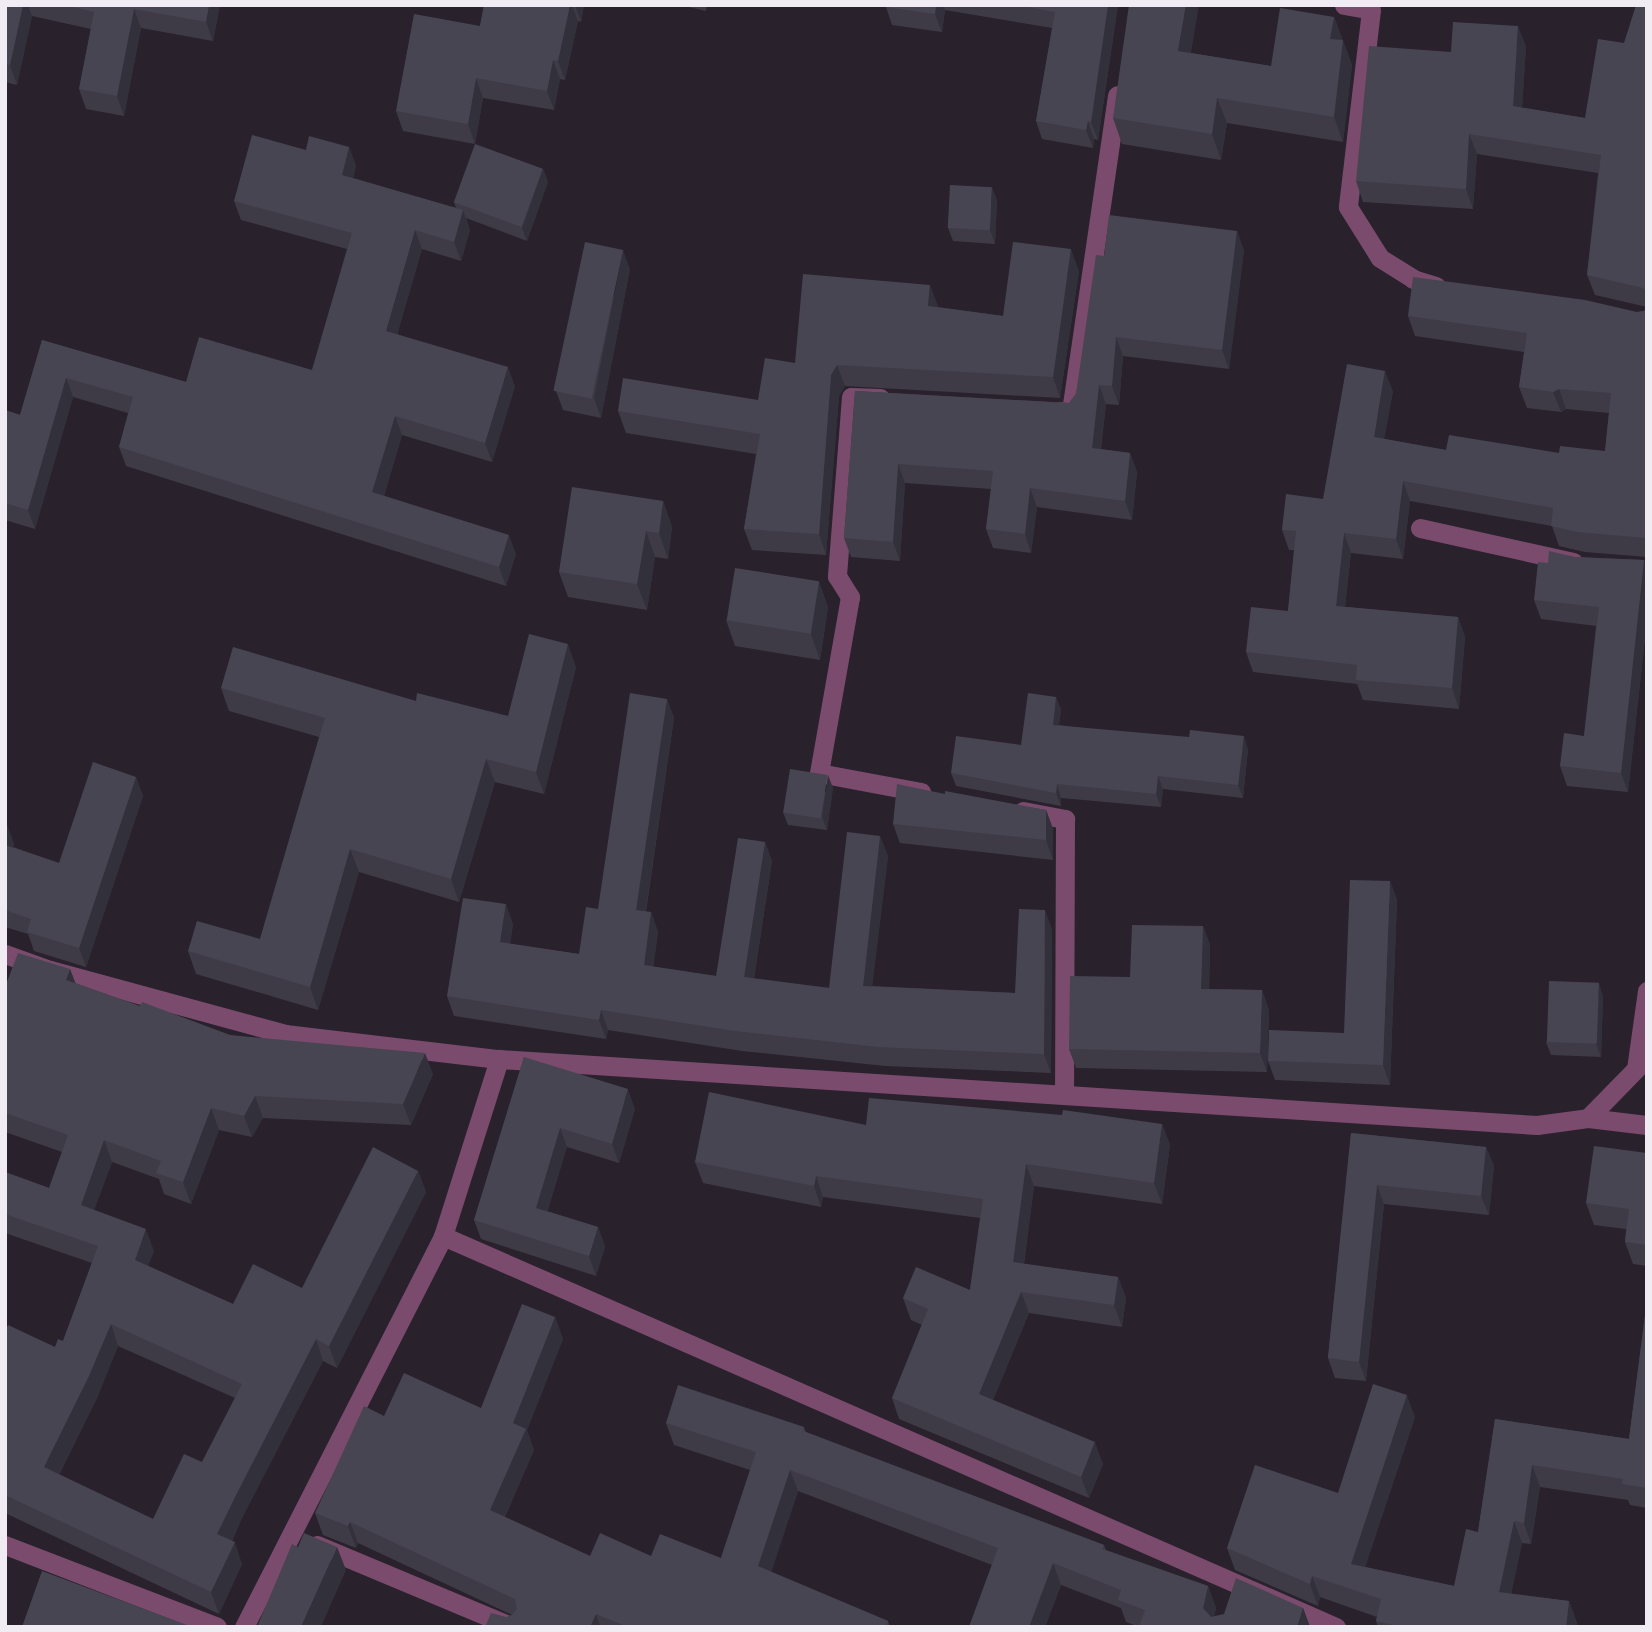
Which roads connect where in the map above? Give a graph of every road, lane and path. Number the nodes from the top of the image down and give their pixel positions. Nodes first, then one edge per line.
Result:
1 (1344, 5) edge
2 (1120, 73) edge
3 (1458, 290) edge
4 (906, 400) edge
5 (1044, 410) edge
6 (1420, 528) dead end
7 (1596, 565) edge
8 (942, 796) edge
9 (1010, 808) edge
10 (5, 954) edge
11 (1647, 991) edge
12 (499, 1059) junction
13 (1064, 1093) junction
14 (1588, 1118) junction
15 (1647, 1125) edge
16 (443, 1236) junction
17 (290, 1534) junction
18 (5, 1545) edge
19 (1236, 1583) junction
20 (1230, 1605) edge
21 (217, 1627) edge
22 (244, 1627) edge
23 (513, 1627) edge
24 (1336, 1627) edge

1 - 3 street
2 - 5 street
4 - 8 street
6 - 7 street
9 - 13 street
10 - 12 street
11 - 14 street
12 - 13 street
12 - 16 street
13 - 14 street
14 - 15 street
16 - 17 street
16 - 19 street
17 - 22 street
17 - 23 street
18 - 21 street
19 - 20 street
19 - 24 street

